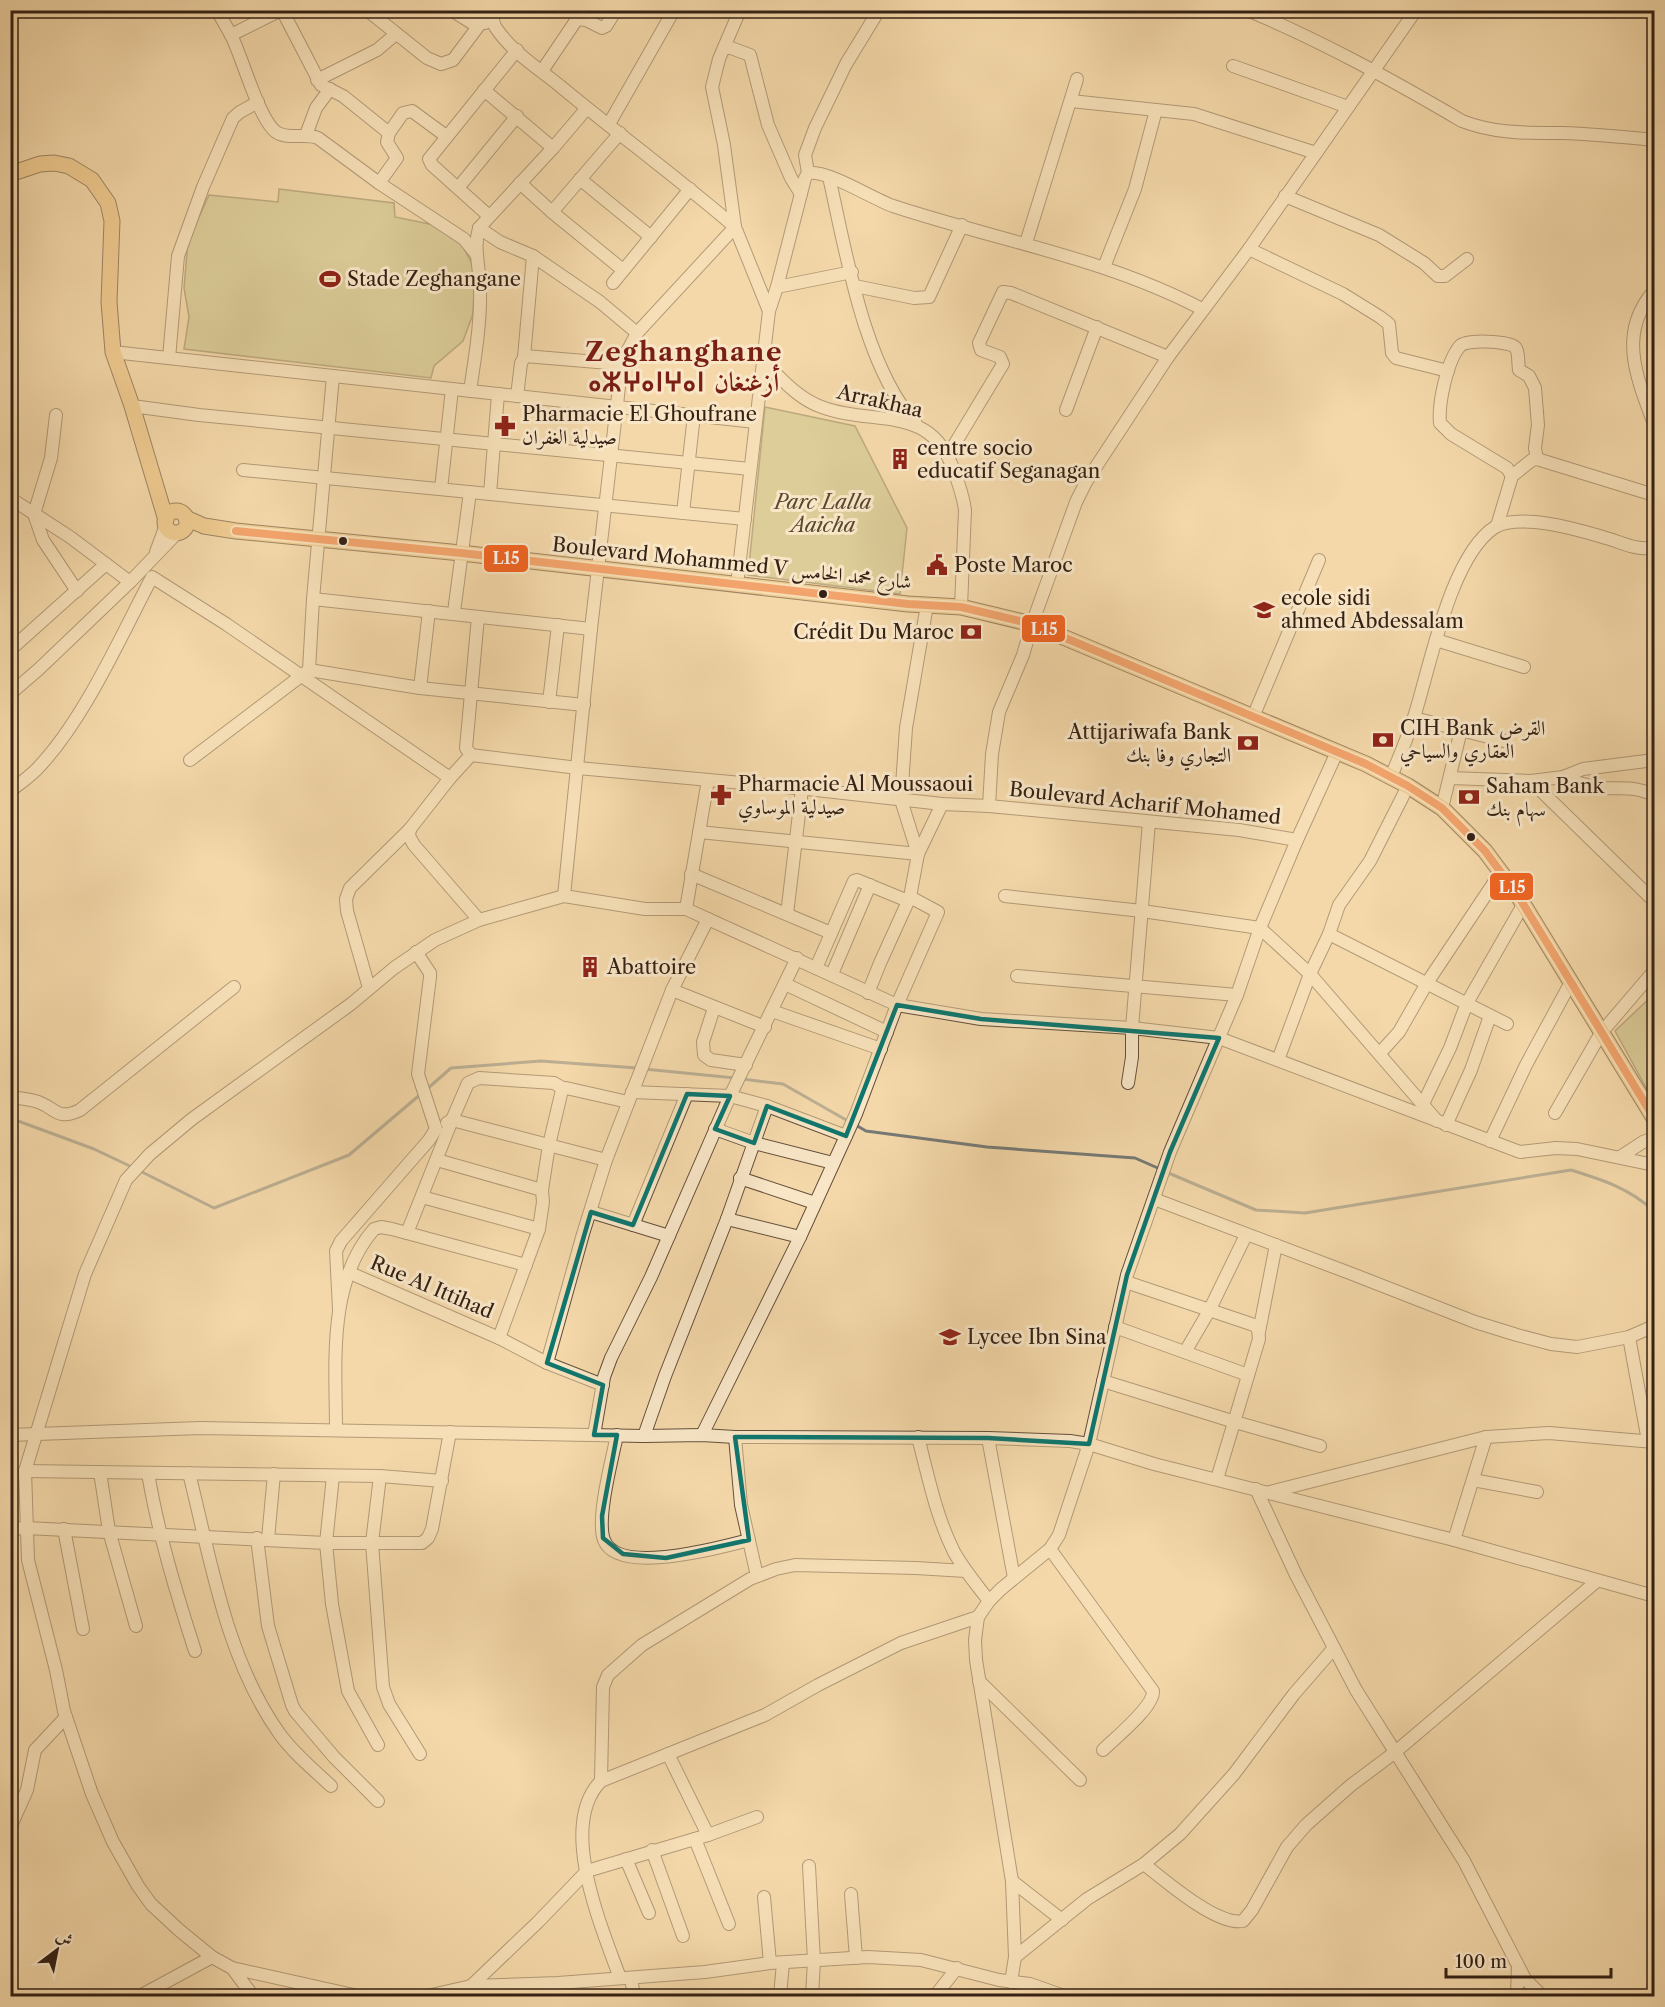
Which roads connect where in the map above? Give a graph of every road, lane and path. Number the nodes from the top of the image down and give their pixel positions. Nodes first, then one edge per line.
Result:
1 (217, 10) edge
2 (281, 10) edge
3 (367, 10) edge
4 (451, 10) edge
5 (616, 10) edge
6 (674, 10) edge
7 (879, 10) edge
8 (1247, 10) edge
9 (1416, 10) edge
10 (738, 11) edge
11 (489, 19) edge
12 (396, 34) junction
13 (231, 35) junction
14 (724, 48) junction
15 (517, 50) junction
16 (1233, 66) dead end
17 (1374, 70) junction
18 (542, 71) junction
19 (1077, 79) dead end
20 (317, 80) junction
21 (330, 89) junction
22 (484, 90) junction
23 (1071, 101) junction
24 (258, 102) junction
25 (1348, 107) junction
26 (587, 108) junction
27 (1156, 110) junction
28 (517, 116) junction
29 (609, 124) junction
30 (389, 133) junction
31 (620, 133) junction
32 (306, 135) junction
33 (446, 136) junction
34 (1654, 140) edge
35 (554, 148) junction
36 (1316, 153) junction
37 (808, 173) junction
38 (10, 174) edge
39 (829, 177) junction
40 (580, 178) junction
41 (379, 183) junction
42 (520, 183) junction
43 (458, 188) junction
44 (690, 189) junction
45 (801, 194) junction
46 (1285, 196) junction
47 (552, 212) junction
48 (489, 216) junction
49 (962, 225) junction
50 (735, 227) junction
51 (479, 228) junction
52 (651, 237) junction
53 (1026, 243) junction
54 (1249, 249) junction
55 (477, 255) junction
56 (533, 256) junction
57 (1467, 259) dead end
58 (1104, 267) junction
59 (623, 270) junction
60 (852, 272) junction
61 (613, 283) dead end
62 (855, 286) junction
63 (777, 287) junction
64 (1654, 291) edge
65 (1203, 309) junction
66 (769, 311) junction
67 (1097, 327) junction
68 (637, 333) junction
69 (113, 352) junction
70 (524, 357) junction
71 (1168, 357) junction
72 (169, 358) junction
73 (762, 360) junction
74 (621, 364) junction
75 (1448, 371) junction
76 (333, 376) junction
77 (452, 389) junction
78 (470, 391) junction
79 (498, 394) junction
80 (517, 396) junction
81 (132, 406) junction
82 (615, 407) junction
83 (1066, 410) dead end
84 (56, 415) dead end
85 (694, 415) junction
86 (755, 422) junction
87 (916, 424) junction
88 (1654, 424) edge
89 (328, 428) junction
90 (446, 440) junction
91 (495, 444) junction
92 (948, 455) junction
93 (610, 456) junction
94 (1537, 459) junction
95 (688, 463) junction
96 (750, 469) junction
97 (243, 470) dead end
98 (1512, 476) junction
99 (324, 477) junction
100 (441, 489) junction
101 (470, 492) junction
102 (490, 494) junction
103 (1654, 495) edge
104 (10, 498) edge
105 (605, 505) junction
106 (682, 513) junction
107 (34, 514) junction
108 (745, 519) junction
109 (177, 523) junction
110 (1497, 526) junction
111 (318, 539) junction
112 (1654, 547) edge
113 (461, 553) junction
114 (1319, 560) dead end
115 (106, 564) junction
116 (598, 570) junction
117 (147, 574) junction
118 (130, 582) junction
119 (737, 585) junction
120 (77, 591) junction
121 (313, 599) junction
122 (927, 605) junction
123 (962, 607) junction
124 (429, 611) junction
125 (454, 612) junction
126 (478, 616) junction
127 (1032, 624) junction
128 (558, 625) junction
129 (591, 629) junction
130 (1436, 640) junction
131 (13, 643) edge
132 (1524, 667) dead end
133 (305, 673) junction
134 (420, 688) junction
135 (10, 694) edge
136 (471, 694) junction
137 (549, 702) junction
138 (584, 705) junction
139 (1253, 717) junction
140 (1414, 718) junction
141 (1461, 730) junction
142 (1504, 741) dead end
143 (1337, 752) junction
144 (471, 755) junction
145 (190, 759) dead end
146 (1654, 760) edge
147 (578, 768) junction
148 (1391, 777) junction
149 (1563, 777) junction
150 (450, 778) junction
151 (1450, 778) junction
152 (708, 780) junction
153 (1531, 781) junction
154 (1408, 786) junction
155 (802, 789) junction
156 (10, 791) edge
157 (1654, 795) edge
158 (901, 800) junction
159 (942, 804) junction
160 (989, 806) junction
161 (1442, 808) junction
162 (1149, 822) junction
163 (410, 829) junction
164 (699, 832) junction
165 (1297, 840) junction
166 (795, 842) junction
167 (918, 854) junction
168 (1501, 872) junction
169 (691, 874) junction
170 (870, 885) junction
171 (564, 896) junction
172 (1005, 896) dead end
173 (909, 899) junction
174 (1654, 901) edge
175 (1523, 905) junction
176 (686, 909) junction
177 (1142, 911) junction
178 (787, 914) junction
179 (708, 919) junction
180 (480, 920) junction
181 (1260, 928) junction
182 (831, 933) junction
183 (1329, 934) junction
184 (416, 952) junction
185 (796, 958) junction
186 (816, 968) junction
187 (1654, 971) edge
188 (832, 974) junction
189 (1310, 974) junction
190 (1017, 976) dead end
191 (1571, 982) junction
192 (1427, 983) junction
193 (785, 984) junction
194 (1137, 985) junction
195 (234, 987) dead end
196 (369, 988) junction
197 (672, 990) junction
198 (868, 993) junction
199 (1237, 994) junction
200 (1467, 1003) junction
201 (897, 1005) junction
202 (714, 1008) junction
203 (772, 1011) junction
204 (1490, 1016) junction
205 (1507, 1024) dead end
206 (765, 1027) junction
207 (1132, 1028) junction
208 (887, 1032) junction
209 (1601, 1033) junction
210 (1219, 1038) junction
211 (881, 1049) junction
212 (1380, 1053) junction
213 (1278, 1060) junction
214 (744, 1069) junction
215 (1128, 1083) dead end
216 (564, 1089) junction
217 (687, 1095) junction
218 (731, 1095) junction
219 (10, 1097) edge
220 (630, 1097) junction
221 (1422, 1104) junction
222 (767, 1106) junction
223 (1555, 1113) dead end
224 (1654, 1118) edge
225 (452, 1120) junction
226 (1442, 1124) junction
227 (436, 1129) junction
228 (716, 1129) junction
229 (846, 1135) junction
230 (1654, 1137) edge
231 (1490, 1141) junction
232 (754, 1143) junction
233 (549, 1145) junction
234 (1620, 1157) junction
235 (437, 1160) junction
236 (606, 1160) junction
237 (833, 1163) junction
238 (1654, 1165) edge
239 (740, 1178) junction
240 (542, 1190) junction
241 (422, 1197) junction
242 (1154, 1199) junction
243 (815, 1203) junction
244 (591, 1212) junction
245 (727, 1220) junction
246 (633, 1225) junction
247 (539, 1229) junction
248 (407, 1233) junction
249 (1246, 1235) junction
250 (669, 1236) junction
251 (800, 1237) junction
252 (1276, 1245) junction
253 (526, 1265) junction
254 (350, 1273) junction
255 (1126, 1282) junction
256 (339, 1309) junction
257 (1209, 1311) junction
258 (1654, 1326) edge
259 (1115, 1328) junction
260 (1259, 1332) junction
261 (1629, 1337) junction
262 (499, 1338) junction
263 (1185, 1352) junction
264 (547, 1363) junction
265 (1248, 1375) junction
266 (1103, 1382) junction
267 (603, 1385) junction
268 (1235, 1422) junction
269 (336, 1430) junction
270 (450, 1432) junction
271 (594, 1434) junction
272 (702, 1434) junction
273 (34, 1435) junction
274 (617, 1435) junction
275 (10, 1436) edge
276 (644, 1436) junction
277 (735, 1437) junction
278 (918, 1437) junction
279 (1486, 1437) junction
280 (988, 1438) junction
281 (1651, 1441) edge
282 (1089, 1444) junction
283 (1320, 1446) dead end
284 (25, 1471) junction
285 (100, 1472) junction
286 (148, 1473) junction
287 (189, 1473) junction
288 (274, 1474) junction
289 (333, 1476) junction
290 (380, 1476) junction
291 (1217, 1479) junction
292 (1473, 1480) junction
293 (442, 1481) junction
294 (1256, 1490) junction
295 (1537, 1492) dead end
296 (1269, 1493) junction
297 (26, 1528) junction
298 (10, 1529) edge
299 (64, 1529) junction
300 (109, 1532) junction
301 (161, 1533) junction
302 (205, 1536) junction
303 (263, 1538) junction
304 (749, 1540) junction
305 (1454, 1540) junction
306 (326, 1543) junction
307 (372, 1543) junction
308 (1050, 1549) junction
309 (966, 1571) junction
310 (757, 1576) junction
311 (1014, 1578) junction
312 (1597, 1581) junction
313 (1654, 1596) edge
314 (989, 1601) junction
315 (978, 1617) junction
316 (136, 1626) dead end
317 (83, 1629) dead end
318 (1334, 1648) junction
319 (195, 1651) dead end
320 (979, 1681) junction
321 (66, 1717) junction
322 (378, 1745) dead end
323 (1103, 1750) dead end
324 (1394, 1753) junction
325 (420, 1754) dead end
326 (668, 1754) junction
327 (1080, 1780) dead end
328 (601, 1781) junction
329 (331, 1786) dead end
330 (378, 1801) dead end
331 (757, 1817) dead end
332 (10, 1828) edge
333 (708, 1835) junction
334 (696, 1839) junction
335 (652, 1850) junction
336 (626, 1858) junction
337 (1144, 1864) junction
338 (809, 1866) dead end
339 (587, 1871) junction
340 (1012, 1881) junction
341 (850, 1894) dead end
342 (764, 1897) dead end
343 (649, 1913) dead end
344 (1062, 1920) junction
345 (729, 1924) dead end
346 (683, 1936) dead end
347 (212, 1957) junction
348 (1015, 1957) junction
349 (856, 1958) junction
350 (814, 1961) junction
351 (783, 1963) junction
352 (770, 1964) junction
353 (1518, 1964) junction
354 (232, 1968) junction
355 (957, 1968) junction
356 (625, 1978) junction
357 (1016, 1982) junction
358 (471, 1986) junction
359 (140, 1996) edge
360 (253, 1996) edge
361 (358, 1996) edge
362 (427, 1996) edge
363 (634, 1996) edge
364 (780, 1996) edge
365 (812, 1996) edge
366 (935, 1996) edge
367 (1025, 1996) edge
368 (1064, 1996) edge
369 (1517, 1996) edge
370 (1542, 1996) edge

1 - 13 street
2 - 13 street
2 - 20 street
3 - 12 street
4 - 11 street
5 - 18 street
6 - 29 street
7 - 37 street
8 - 17 street
9 - 17 street
10 - 14 street
11 - 12 street
11 - 15 street
12 - 20 street
13 - 24 street
14 - 45 street
14 - 50 street
15 - 18 street
15 - 22 street
16 - 25 street
17 - 25 street
17 - 34 street
18 - 26 street
19 - 23 street
20 - 21 street
21 - 30 street
21 - 32 street
22 - 28 street
22 - 33 street
23 - 27 street
23 - 53 street
24 - 32 street
24 - 72 street
25 - 36 street
26 - 29 street
26 - 35 street
27 - 36 street
27 - 58 street
28 - 35 street
28 - 43 street
29 - 31 street
30 - 33 street
30 - 41 street
31 - 40 street
31 - 44 street
32 - 41 street
33 - 43 street
35 - 42 street
36 - 46 street
37 - 39 street
37 - 45 street
38 - 69 main road
39 - 49 street
39 - 60 street
40 - 47 street
40 - 52 street
41 - 55 street
42 - 47 street
42 - 48 street
43 - 48 street
44 - 50 street
44 - 52 street
45 - 63 street
46 - 54 street
46 - 57 street
47 - 59 street
48 - 51 street
49 - 53 street
49 - 62 street
50 - 66 street
50 - 68 street
51 - 55 street
51 - 56 street
52 - 59 street
53 - 58 street
54 - 65 street
54 - 75 street
55 - 78 street
56 - 68 street
56 - 70 street
58 - 65 street
59 - 61 street
60 - 62 street
60 - 63 street
62 - 87 street
63 - 66 street
64 - 88 street
65 - 71 street
66 - 73 street
67 - 71 street
67 - 83 street
67 - 92 street
68 - 74 street
69 - 72 street
69 - 81 main road
70 - 74 street
70 - 80 street
71 - 127 street
72 - 76 street
73 - 86 street
73 - 87 street, Arrakhaa
74 - 82 street
75 - 94 street
75 - 98 street
76 - 77 street
76 - 89 street
77 - 78 street
77 - 90 street
78 - 79 street
79 - 80 street
79 - 91 street
80 - 82 street
81 - 89 street
81 - 109 main road
82 - 85 street
82 - 93 street
84 - 107 street
85 - 86 street
85 - 95 street
86 - 96 street
87 - 92 street, Arrakhaa
89 - 90 street
89 - 99 street
90 - 91 street
90 - 100 street
91 - 93 street
91 - 102 street
92 - 123 street, Arrakhaa
93 - 95 street
93 - 105 street
94 - 98 street
94 - 103 street
95 - 96 street
95 - 106 street
96 - 108 street
97 - 99 street
98 - 110 street
99 - 100 street
99 - 111 street
100 - 101 street
101 - 102 street
101 - 113 street
102 - 105 street
104 - 107 street
105 - 106 street
105 - 116 street
106 - 108 street
107 - 115 street
107 - 120 street
108 - 119 street
109 - 111 main road, Boulevard Mohammed V شارع محمد الخامس
109 - 117 street
110 - 112 street
110 - 130 street
111 - 113 main road, Boulevard Mohammed V شارع محمد الخامس
111 - 121 street
113 - 116 main road, Boulevard Mohammed V شارع محمد الخامس
113 - 125 street
114 - 139 street
115 - 118 street
115 - 120 street
116 - 119 main road, Boulevard Mohammed V شارع محمد الخامس
116 - 129 street
117 - 118 street
117 - 133 street
117 - 156 street
118 - 135 street
119 - 122 main road, Boulevard Mohammed V شارع محمد الخامس
120 - 131 street
121 - 124 street
121 - 133 street
122 - 123 main road, Boulevard Mohammed V شارع محمد الخامس
122 - 158 street
123 - 127 main road, Boulevard Mohammed V شارع محمد الخامس
124 - 125 street
124 - 134 street
125 - 126 street
126 - 128 street
126 - 136 street
127 - 139 main road, Boulevard Mohammed V شارع محمد الخامس
127 - 160 street
128 - 129 street
128 - 137 street
129 - 138 street
130 - 132 street
130 - 140 street
133 - 134 street
133 - 145 street
133 - 150 street
134 - 136 street
136 - 137 street
136 - 144 street
137 - 138 street
138 - 147 street
139 - 143 main road, Boulevard Mohammed V شارع محمد الخامس
140 - 141 street
140 - 148 street
141 - 142 street
141 - 151 street
143 - 148 main road, Boulevard Mohammed V شارع محمد الخامس
143 - 165 street
144 - 147 street
144 - 150 street
146 - 149 street
147 - 152 street, Boulevard Acharif Mohamed
147 - 171 street
148 - 154 main road, Boulevard Mohammed V شارع محمد الخامس
149 - 153 street
149 - 157 street
150 - 163 street
151 - 153 street
151 - 161 street
152 - 155 street, Boulevard Acharif Mohamed
152 - 164 street
153 - 174 street
154 - 161 main road, Boulevard Mohammed V شارع محمد الخامس
154 - 183 street
155 - 158 street, Boulevard Acharif Mohamed
155 - 166 street
158 - 159 street, Boulevard Acharif Mohamed
158 - 167 street
159 - 160 street, Boulevard Acharif Mohamed
159 - 167 street
160 - 162 street, Boulevard Acharif Mohamed
161 - 168 main road, Boulevard Mohammed V شارع محمد الخامس
162 - 165 street, Boulevard Acharif Mohamed
162 - 177 street
163 - 180 street
163 - 196 street
164 - 166 street
164 - 169 street
165 - 181 street
166 - 167 street
166 - 178 street
167 - 173 street
168 - 175 main road, Boulevard Mohammed V شارع محمد الخامس
168 - 192 street
169 - 176 street
169 - 178 street
170 - 173 street
170 - 182 street
170 - 188 street
171 - 176 street
171 - 180 street
172 - 177 street
173 - 198 street
173 - 201 street
175 - 191 main road, Boulevard Mohammed V شارع محمد الخامس
175 - 200 street
176 - 179 street
177 - 181 street
177 - 194 street
178 - 182 street
179 - 185 street
179 - 197 street
180 - 184 street
181 - 189 street
181 - 199 street
182 - 186 street
183 - 189 street
183 - 192 street
184 - 196 street
184 - 227 street
185 - 186 street
185 - 193 street
186 - 188 street
187 - 209 street
188 - 198 street
189 - 212 street
189 - 213 street
190 - 194 street
191 - 209 main road, Boulevard Mohammed V شارع محمد الخامس
191 - 231 street
192 - 200 street
192 - 212 street
193 - 203 street
193 - 208 street
194 - 199 street
194 - 207 street
195 - 219 street
196 - 273 street
197 - 202 street
197 - 220 street
198 - 201 street
199 - 210 street
200 - 204 street
200 - 221 street
201 - 207 street
201 - 208 street
202 - 206 street
202 - 214 street
203 - 206 street
203 - 211 street
204 - 205 street
204 - 226 street
206 - 214 street
207 - 210 street
207 - 215 street
208 - 211 street
209 - 223 street
209 - 224 main road, Boulevard Mohammed V شارع محمد الخامس
210 - 213 street
210 - 242 street
211 - 229 street
212 - 221 street
213 - 226 street
214 - 218 street
216 - 220 street
216 - 225 street
216 - 233 street
217 - 218 street
217 - 220 street
217 - 246 street
218 - 222 street
218 - 228 street
220 - 236 street
221 - 226 street
222 - 229 street
222 - 232 street
225 - 227 street
225 - 233 street
225 - 235 street
226 - 231 street
227 - 256 street
228 - 232 street
228 - 250 street
229 - 237 street
230 - 234 street
231 - 234 street
232 - 237 street
232 - 239 street
233 - 236 street
233 - 240 street
234 - 238 street
235 - 240 street
235 - 241 street
236 - 244 street
237 - 243 street
239 - 243 street
239 - 245 street
240 - 247 street
241 - 247 street
241 - 248 street
242 - 249 street
242 - 255 street
243 - 251 street
244 - 246 street
244 - 264 street
245 - 251 street
245 - 276 street
246 - 250 street
247 - 253 street
248 - 253 street
248 - 254 street
249 - 252 street
249 - 257 street
250 - 267 street
251 - 272 street
252 - 260 street
252 - 261 street
253 - 262 street
254 - 256 street
254 - 262 street, Rue Al Ittihad
255 - 257 street
255 - 259 street
256 - 269 street
257 - 260 street
257 - 263 street
258 - 261 street
259 - 263 street
259 - 266 street
260 - 265 street
261 - 281 street
262 - 264 street, Rue Al Ittihad
263 - 265 street
264 - 267 street, Rue Al Ittihad
265 - 268 street
266 - 268 street
266 - 282 street
267 - 271 street
268 - 283 street
268 - 291 street
269 - 270 street
269 - 273 street
270 - 271 street
270 - 293 street
271 - 274 street
272 - 276 street
272 - 277 street
273 - 275 street
273 - 284 street
274 - 276 street
274 - 304 street
277 - 278 street
277 - 304 street
278 - 280 street
278 - 309 street
279 - 281 street
279 - 292 street
279 - 296 street
280 - 282 street
280 - 311 street
282 - 291 street
282 - 308 street
284 - 285 street
284 - 297 street
285 - 286 street
285 - 300 street
286 - 287 street
286 - 301 street
287 - 288 street
287 - 302 street
288 - 289 street
288 - 303 street
289 - 290 street
289 - 306 street
290 - 293 street
290 - 307 street
291 - 294 street
292 - 295 street
292 - 305 street
293 - 307 street
294 - 296 street
294 - 318 street
296 - 305 street
297 - 298 street
297 - 299 street
297 - 321 street
299 - 300 street
299 - 317 street
300 - 301 street
300 - 316 street
301 - 302 street
301 - 319 street
302 - 303 street
302 - 329 street
303 - 306 street
303 - 330 street
304 - 310 street
305 - 312 street
306 - 307 street
306 - 322 street
307 - 325 street
308 - 311 street
308 - 323 street
309 - 310 street
309 - 314 street
310 - 328 street
311 - 314 street
312 - 313 street
312 - 324 street
314 - 315 street
315 - 320 street
315 - 326 street
318 - 324 street
318 - 337 street
320 - 327 street
320 - 340 street
321 - 332 street
321 - 347 street
324 - 337 street
324 - 353 street
326 - 328 street
326 - 333 street
328 - 339 street
331 - 333 street
333 - 334 street
334 - 335 street
334 - 345 street
335 - 336 street
335 - 346 street
336 - 339 street
336 - 343 street
337 - 344 street
338 - 350 street
339 - 356 street
339 - 358 street
340 - 344 street
340 - 348 street
341 - 349 street
342 - 352 street
344 - 348 street
347 - 354 street
347 - 359 street
348 - 357 street
349 - 350 street
349 - 355 street
350 - 351 street
350 - 365 street
351 - 352 street
351 - 364 street
352 - 356 street
353 - 369 street
353 - 370 street
354 - 360 street
354 - 361 street
355 - 357 street
355 - 366 street
356 - 358 street
356 - 363 street
357 - 367 street
357 - 368 street
358 - 362 street

